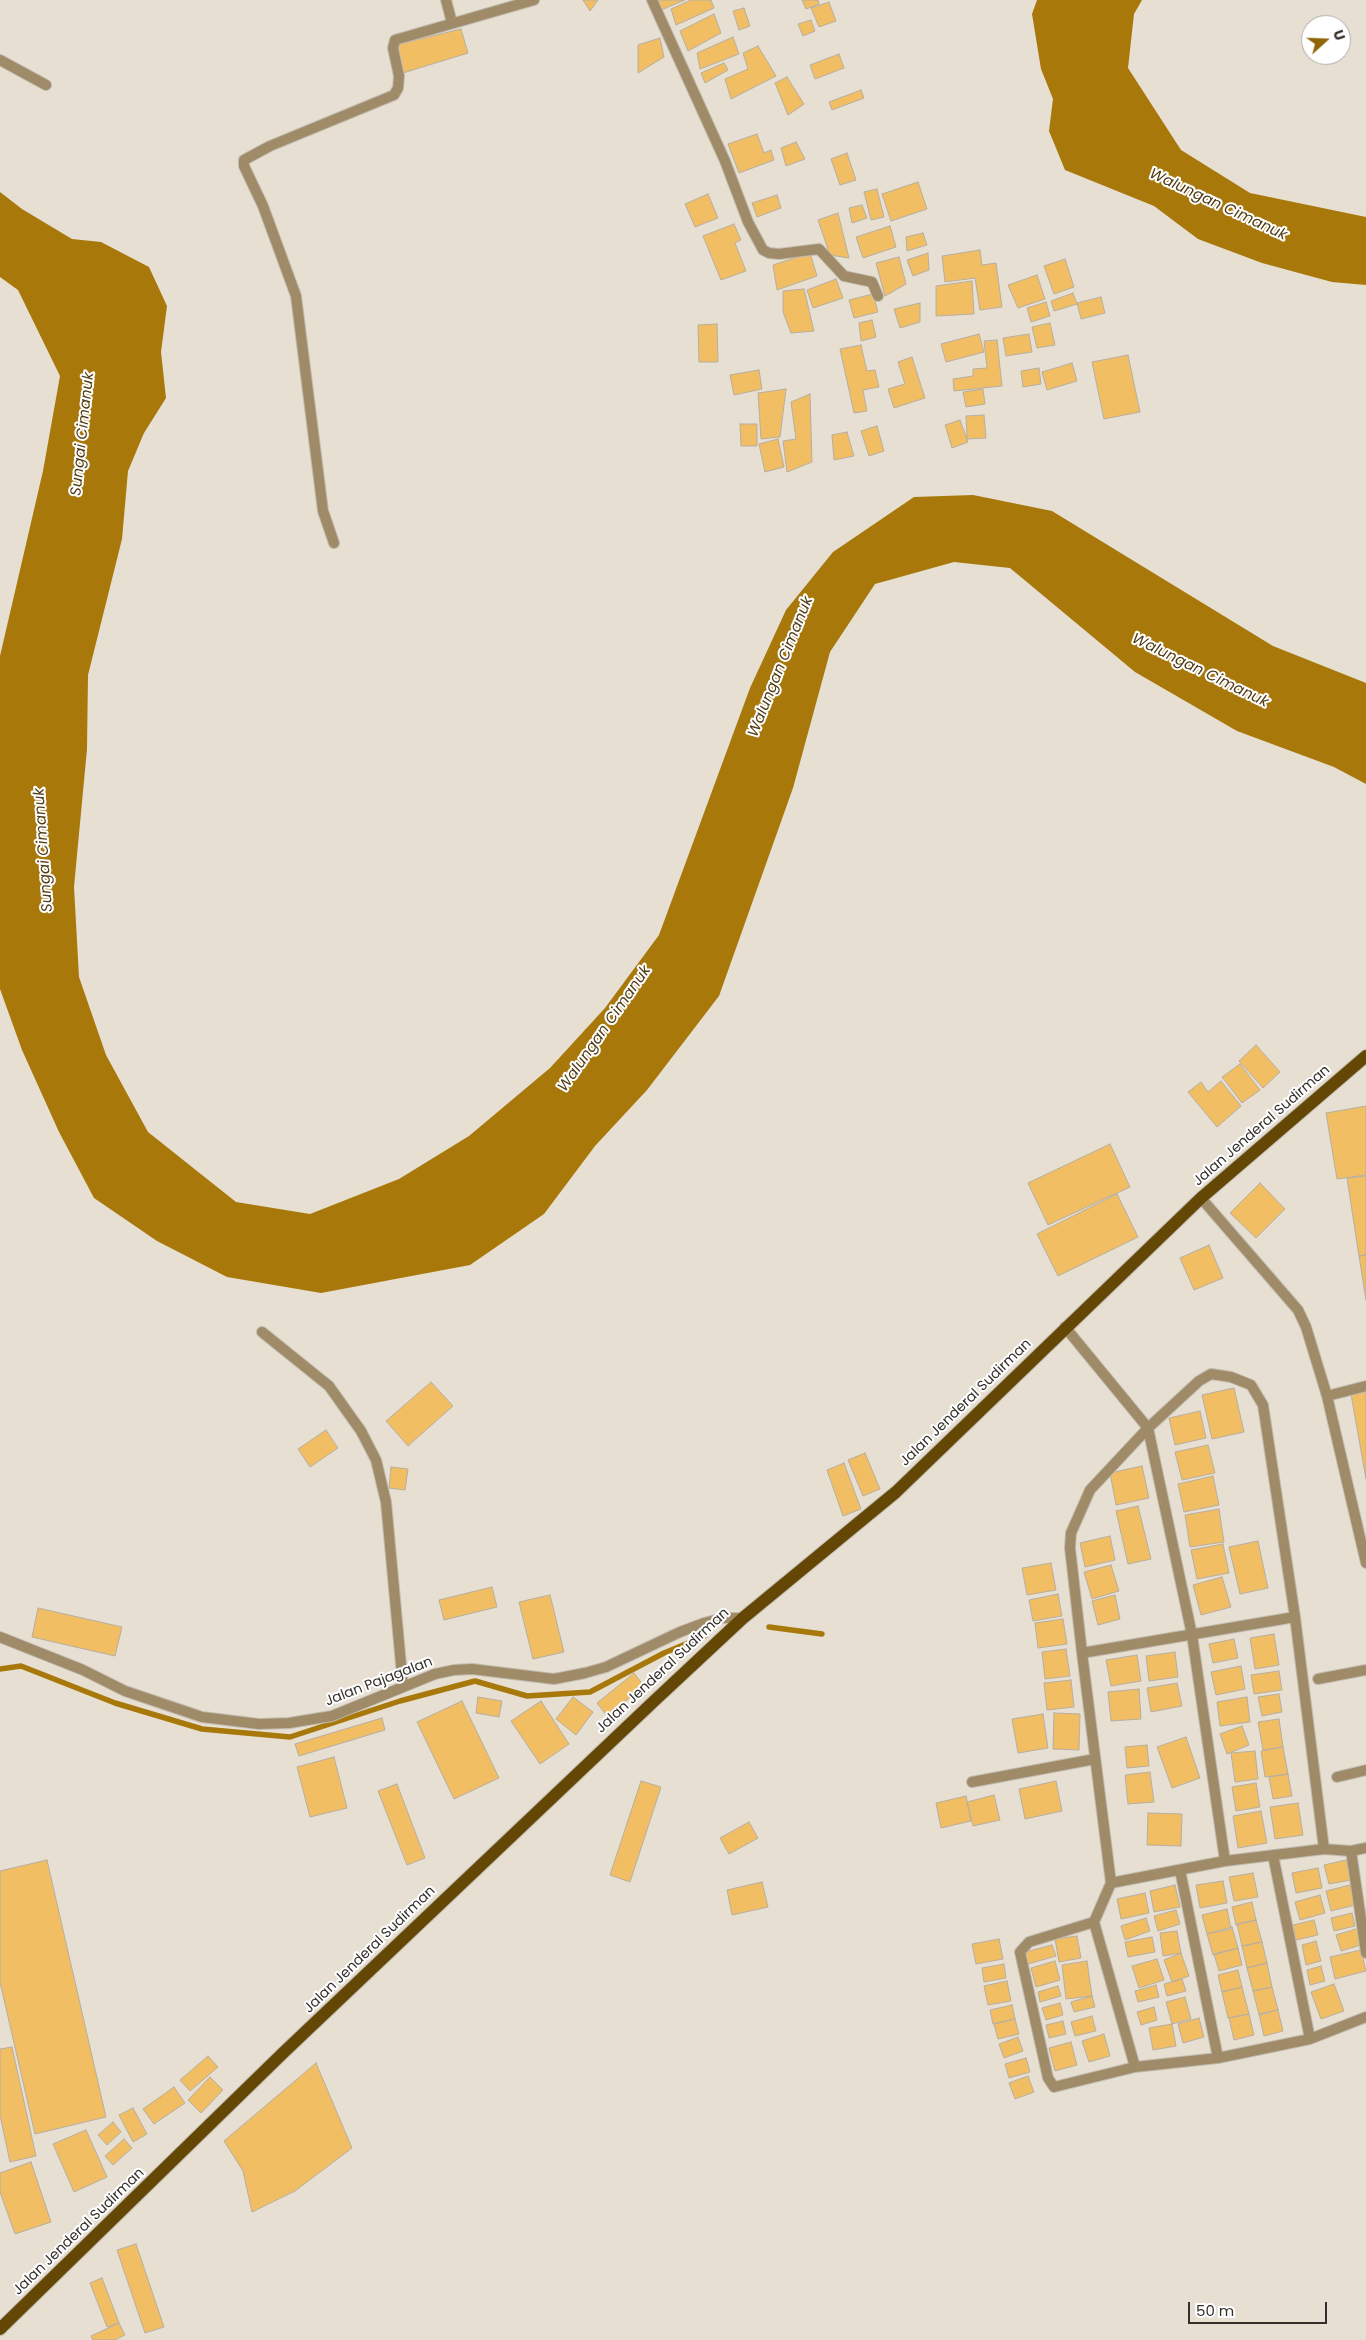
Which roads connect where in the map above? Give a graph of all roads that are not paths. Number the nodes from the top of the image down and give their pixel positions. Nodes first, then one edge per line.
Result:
1 (446, 0) edge
2 (534, 0) edge
3 (652, 0) edge
4 (452, 23) junction
5 (0, 60) edge
6 (46, 85) dead end
7 (878, 296) dead end
8 (334, 543) dead end
9 (1366, 1056) edge
10 (1201, 1198) junction
11 (1065, 1327) junction
12 (262, 1332) dead end
13 (1366, 1386) edge
14 (1327, 1396) junction
15 (1148, 1428) junction
16 (1366, 1563) edge
17 (1295, 1617) junction
18 (743, 1618) junction
19 (1192, 1635) junction
20 (0, 1637) edge
21 (1082, 1653) junction
22 (1366, 1670) edge
23 (1318, 1679) dead end
24 (403, 1686) junction
25 (1095, 1760) junction
26 (1366, 1770) edge
27 (1336, 1777) dead end
28 (972, 1782) dead end
29 (1366, 1848) edge
30 (1324, 1850) junction
31 (1351, 1851) junction
32 (1273, 1855) junction
33 (1225, 1861) junction
34 (1180, 1870) junction
35 (1111, 1883) junction
36 (1094, 1922) junction
37 (1366, 1953) edge
38 (1366, 2017) edge
39 (1310, 2038) junction
40 (1218, 2058) junction
41 (1134, 2067) junction
42 (0, 2329) edge

1 - 4 street
2 - 4 street
3 - 7 street
4 - 8 street
5 - 6 street
9 - 10 main road, Jalan Jenderal Sudirman
10 - 11 main road, Jalan Jenderal Sudirman
10 - 14 street
11 - 15 street
11 - 18 main road, Jalan Jenderal Sudirman
12 - 24 street
13 - 14 street
14 - 16 street
15 - 17 street
15 - 19 street
15 - 21 street
17 - 19 street
17 - 30 street
18 - 24 street, Jalan Pajagalan
18 - 42 main road, Jalan Jenderal Sudirman
19 - 21 street
19 - 33 street
20 - 24 street, Jalan Pajagalan
21 - 25 street
22 - 23 street
25 - 28 street
25 - 35 street
26 - 27 street
29 - 31 street
30 - 31 street
30 - 32 street
31 - 37 street
32 - 33 street
32 - 39 street
33 - 34 street
34 - 35 street
34 - 40 street
35 - 36 street
36 - 41 street
36 - 41 street
38 - 39 street
39 - 40 street
40 - 41 street

